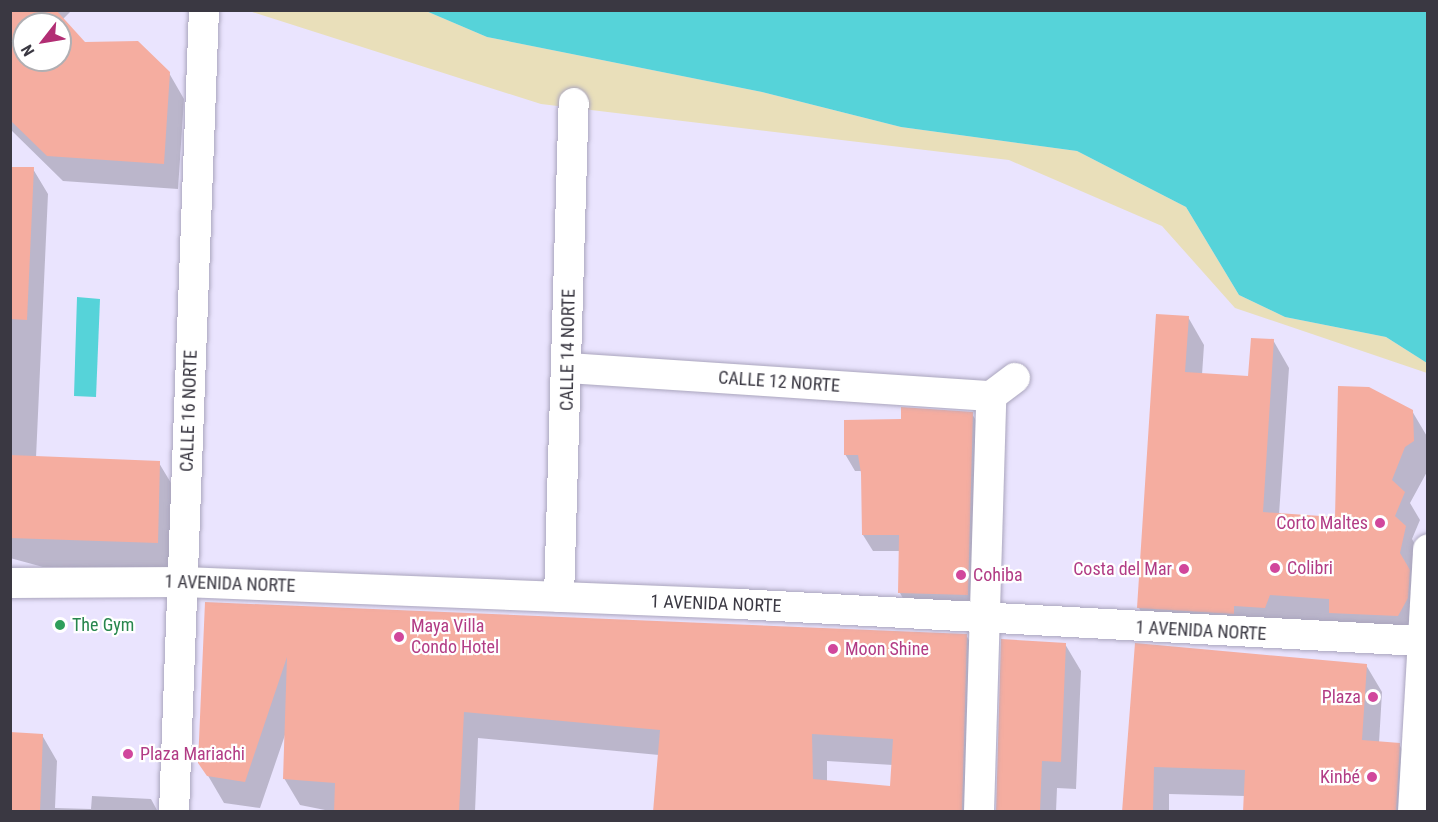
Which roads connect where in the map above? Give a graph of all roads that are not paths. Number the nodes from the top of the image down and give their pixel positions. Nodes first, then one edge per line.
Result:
1 (204, 10) edge
2 (574, 103) dead end
3 (568, 368) junction
4 (1015, 378) dead end
5 (991, 396) junction
6 (1428, 549) edge
7 (183, 582) junction
8 (10, 583) edge
9 (560, 597) junction
10 (983, 621) junction
11 (1421, 641) junction
12 (174, 812) edge
13 (979, 812) edge
14 (1413, 812) edge

1 - 7 street, CALLE 16 NORTE
2 - 3 street, CALLE 14 NORTE
3 - 5 street, CALLE 12 NORTE
3 - 9 street, CALLE 14 NORTE
4 - 5 street
5 - 10 street
6 - 11 street
7 - 8 street, 1 AVENIDA NORTE
7 - 9 street, 1 AVENIDA NORTE
7 - 12 street, CALLE 16 NORTE
9 - 10 street, 1 AVENIDA NORTE
10 - 11 street, 1 AVENIDA NORTE
10 - 13 street
11 - 14 street

